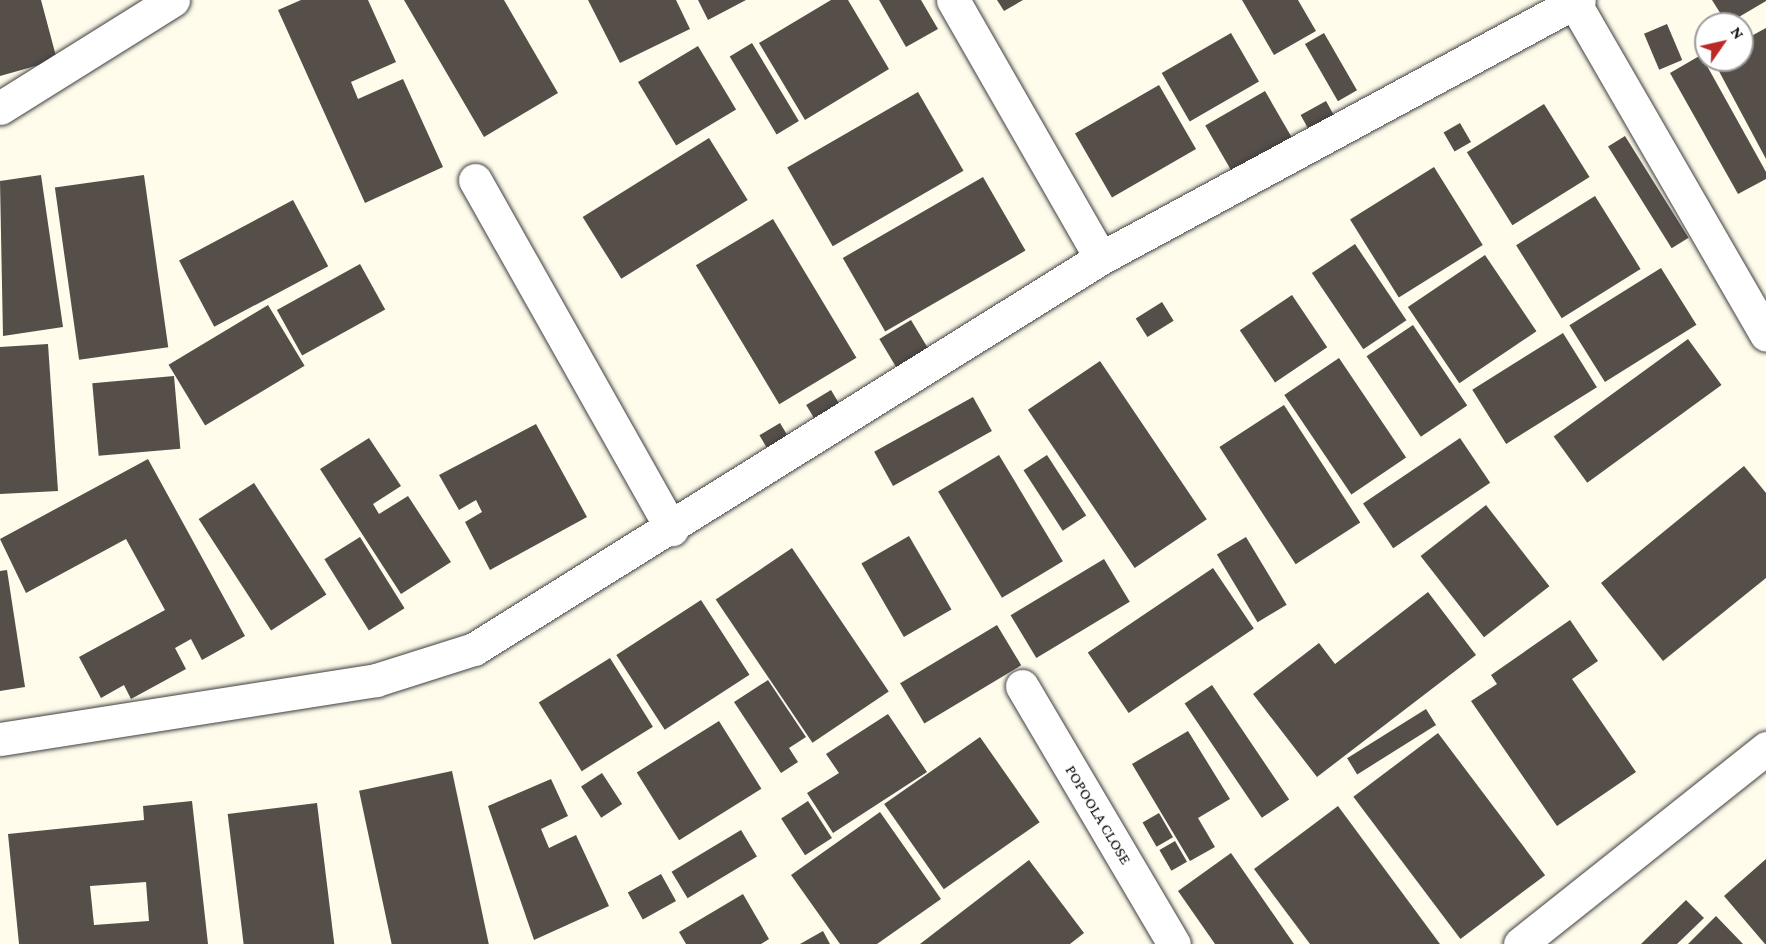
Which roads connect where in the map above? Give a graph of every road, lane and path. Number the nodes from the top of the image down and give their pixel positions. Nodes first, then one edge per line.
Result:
1 (173, 0) edge
2 (953, 0) edge
3 (1576, 1) edge
4 (0, 108) edge
5 (475, 180) dead end
6 (1101, 258) junction
7 (1766, 334) edge
8 (672, 529) junction
9 (1022, 686) dead end
10 (0, 739) edge
11 (1766, 748) edge
12 (1174, 944) edge
13 (1520, 944) edge

1 - 4 street
2 - 6 street
3 - 6 street
3 - 7 street
5 - 8 street
6 - 8 street
8 - 10 street
9 - 12 street, POPOOLA CLOSE
11 - 13 street

